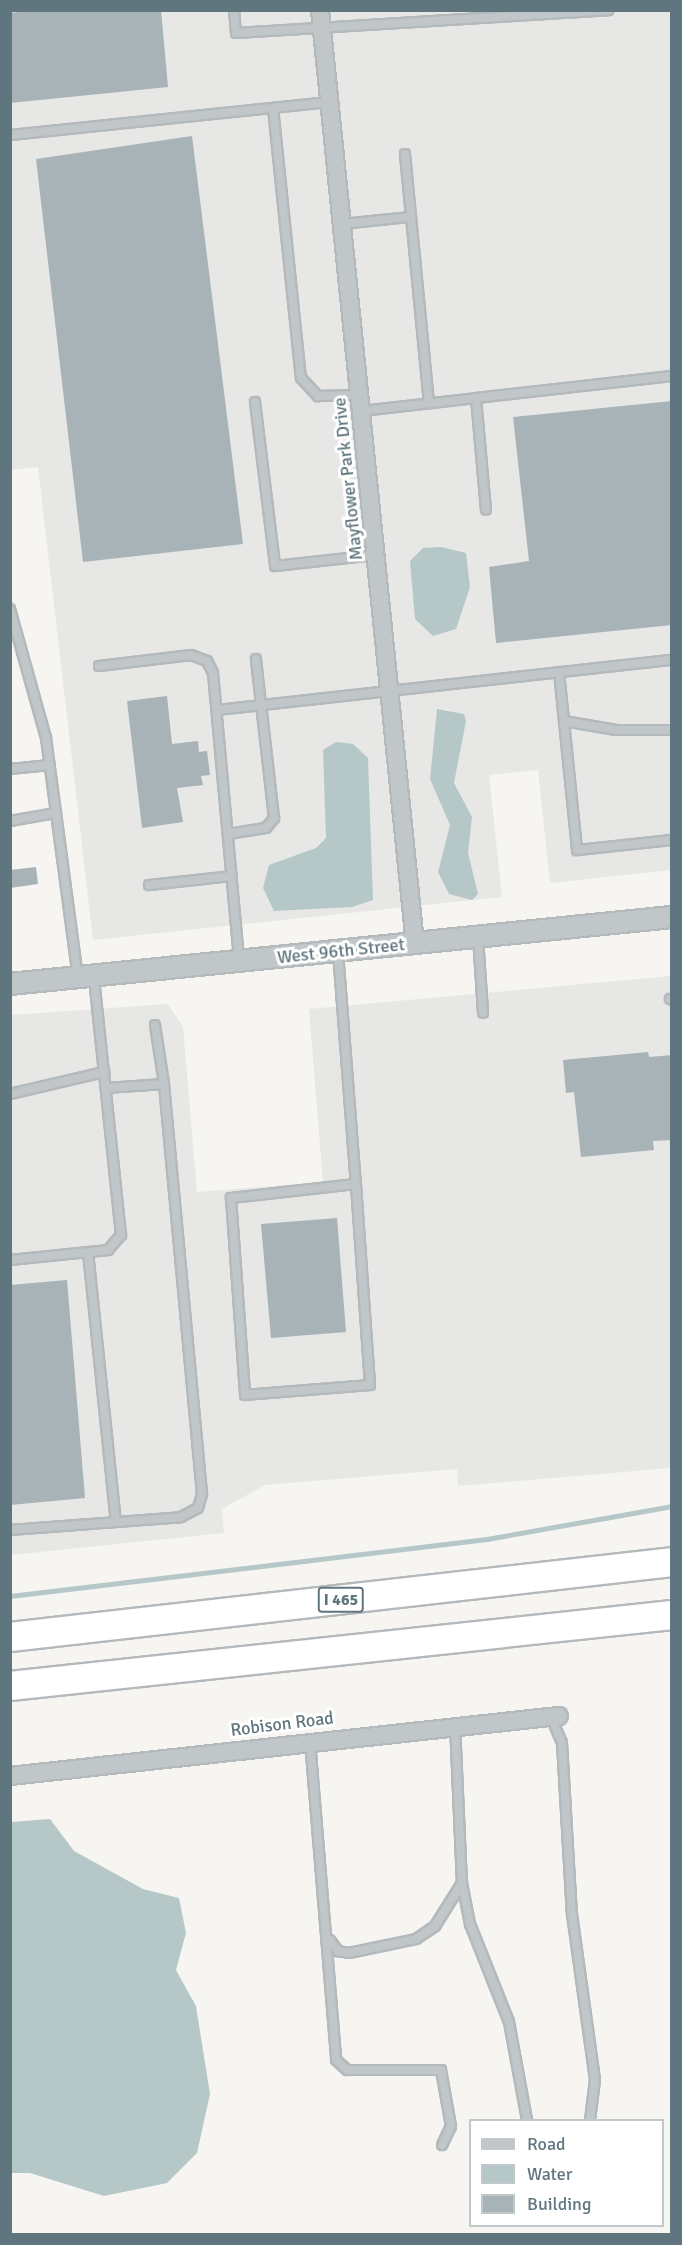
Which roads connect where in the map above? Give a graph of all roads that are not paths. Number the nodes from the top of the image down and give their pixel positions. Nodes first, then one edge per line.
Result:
1 (234, 10) edge
2 (608, 10) edge
3 (321, 18) edge
4 (330, 102) junction
5 (273, 108) junction
6 (10, 135) edge
7 (405, 154) dead end
8 (410, 217) junction
9 (341, 224) junction
10 (672, 376) edge
11 (476, 398) junction
12 (255, 402) dead end
13 (360, 403) junction
14 (429, 403) junction
15 (486, 510) dead end
16 (375, 555) junction
17 (10, 609) edge
18 (256, 659) dead end
19 (672, 660) edge
20 (99, 666) dead end
21 (559, 672) junction
22 (389, 690) junction
23 (261, 705) junction
24 (217, 710) junction
25 (564, 721) junction
26 (672, 730) edge
27 (50, 765) junction
28 (10, 769) edge
29 (56, 813) junction
30 (10, 821) edge
31 (228, 834) junction
32 (672, 840) edge
33 (232, 876) junction
34 (148, 885) dead end
35 (672, 917) edge
36 (478, 937) junction
37 (415, 943) junction
38 (338, 951) junction
39 (239, 962) junction
40 (86, 977) junction
41 (10, 984) edge
42 (483, 1013) dead end
43 (155, 1025) dead end
44 (104, 1072) junction
45 (164, 1084) junction
46 (106, 1088) junction
47 (10, 1094) edge
48 (356, 1185) junction
49 (88, 1252) junction
50 (10, 1260) edge
51 (116, 1522) junction
52 (10, 1530) edge
53 (672, 1562) edge
54 (672, 1615) edge
55 (10, 1637) edge
56 (10, 1686) edge
57 (555, 1717) joint
58 (455, 1724) junction
59 (310, 1741) junction
60 (10, 1776) edge
61 (462, 1883) junction
62 (329, 1940) junction
63 (527, 2119) edge
64 (590, 2119) edge
65 (442, 2145) dead end

1 - 3 lane
2 - 3 lane
3 - 4 street, Mayflower Park Drive
4 - 5 lane
4 - 9 street, Mayflower Park Drive
5 - 6 lane
5 - 13 lane
7 - 8 lane
8 - 9 lane
8 - 14 lane
9 - 13 street, Mayflower Park Drive
10 - 11 lane
11 - 14 lane
11 - 15 lane
12 - 16 lane
13 - 14 lane
13 - 16 street, Mayflower Park Drive
16 - 22 street, Mayflower Park Drive
17 - 27 lane
18 - 23 lane
19 - 21 lane
20 - 24 lane
21 - 22 lane
21 - 25 lane
22 - 23 lane
22 - 37 street, Mayflower Park Drive
23 - 24 lane
23 - 31 lane
24 - 31 lane
25 - 26 lane
25 - 32 lane
27 - 28 lane
27 - 29 lane
29 - 30 lane
29 - 40 lane
31 - 33 lane
33 - 34 lane
33 - 39 lane
35 - 36 street, West 96th Street
36 - 37 street, West 96th Street
36 - 42 lane
37 - 38 street, West 96th Street
38 - 39 street, West 96th Street
38 - 48 lane
39 - 40 street, West 96th Street
40 - 41 street, West 96th Street
40 - 44 lane
43 - 45 lane
44 - 46 lane
44 - 47 lane
45 - 46 lane
45 - 51 lane
46 - 49 lane
48 - 48 lane
49 - 50 lane
49 - 51 lane
51 - 52 lane
53 - 55 highway, I 465
54 - 56 highway
57 - 58 street, Robison Road
57 - 64 lane
58 - 59 street, Robison Road
58 - 61 lane
59 - 60 street, Robison Road
59 - 62 lane
61 - 62 lane
61 - 63 lane
62 - 65 lane

